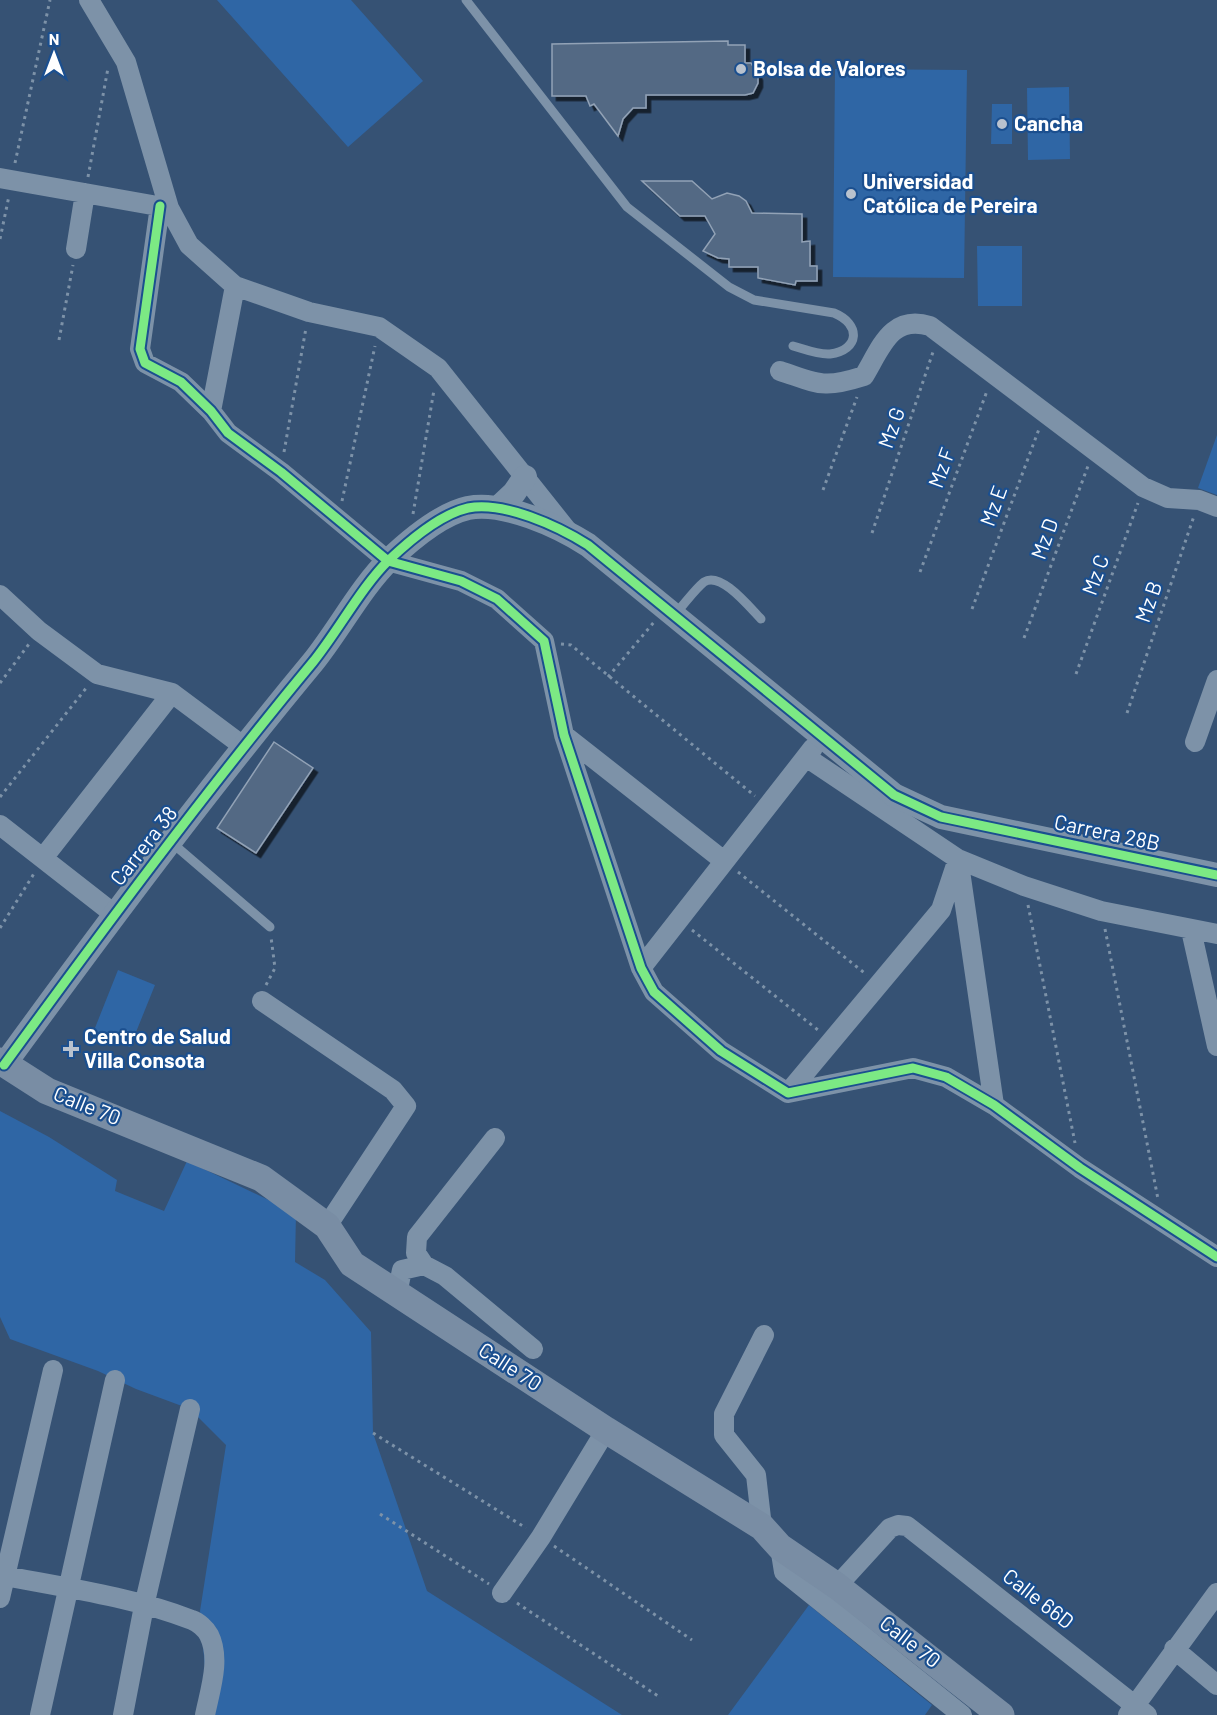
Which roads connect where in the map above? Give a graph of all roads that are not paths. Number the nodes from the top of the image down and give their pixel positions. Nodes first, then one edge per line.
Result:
1 (89, 0) edge
2 (466, 0) edge
3 (6, 179) edge
4 (85, 193) junction
5 (164, 207) junction
6 (76, 249) road end
7 (235, 286) junction
8 (793, 346) dead end
9 (780, 371) dead end
10 (211, 411) junction
11 (525, 477) junction
12 (1208, 503) edge
13 (498, 508) junction
14 (570, 534) junction
15 (388, 561) junction
16 (0, 595) edge
17 (671, 611) junction
18 (761, 619) dead end
19 (1217, 680) edge
20 (172, 693) junction
21 (564, 735) junction
22 (821, 738) junction
23 (1195, 742) dead end
24 (243, 746) junction
25 (806, 757) junction
26 (0, 825) edge
27 (171, 842) junction
28 (44, 858) junction
29 (958, 860) junction
30 (724, 861) junction
31 (1217, 875) edge
32 (114, 914) junction
33 (270, 927) road end
34 (1191, 930) junction
35 (1217, 934) edge
36 (641, 968) junction
37 (262, 1001) road end
38 (1217, 1046) edge
39 (2, 1063) edge
40 (788, 1093) junction
41 (994, 1105) junction
42 (495, 1138) dead end
43 (327, 1226) junction
44 (1217, 1257) edge
45 (424, 1265) junction
46 (397, 1294) junction
47 (764, 1335) dead end
48 (532, 1349) dead end
49 (53, 1370) dead end
50 (115, 1380) dead end
51 (190, 1409) dead end
52 (606, 1430) junction
53 (762, 1527) junction
54 (780, 1547) junction
55 (2, 1575) edge
56 (837, 1586) junction
57 (68, 1590) junction
58 (502, 1593) road end
59 (0, 1598) edge
60 (1216, 1598) edge
61 (144, 1606) junction
62 (1174, 1649) junction
63 (1217, 1685) edge
64 (1137, 1712) edge
65 (40, 1715) edge
66 (123, 1715) edge
67 (205, 1715) edge
68 (962, 1715) edge
69 (1000, 1715) edge

1 - 5 street
2 - 8 lane
3 - 4 street
4 - 5 street
4 - 6 street
5 - 7 street
5 - 10 street
7 - 10 street
7 - 11 street
9 - 12 street
10 - 15 street
11 - 13 street
11 - 14 street
13 - 14 street, Carrera 38
13 - 15 street, Carrera 38
14 - 17 street, Carrera 38
15 - 21 street
15 - 24 street, Carrera 38
16 - 20 street
17 - 18 lane
17 - 22 street, Carrera 28B
19 - 23 street
20 - 24 street
20 - 28 street
21 - 30 street
21 - 36 street
22 - 25 street
22 - 31 street, Carrera 28B
24 - 27 street, Carrera 38
25 - 29 street
25 - 30 street
26 - 28 street
27 - 32 street, Carrera 38
27 - 33 lane
28 - 32 street
29 - 34 street
29 - 40 street
29 - 41 street
30 - 36 street
32 - 39 street, Carrera 38
34 - 35 street
34 - 38 street
36 - 40 street
37 - 43 street
39 - 43 main road, Calle 70
40 - 41 street
41 - 44 street
42 - 45 street
43 - 46 main road, Calle 70
45 - 46 street
45 - 48 street
46 - 52 main road, Calle 70
47 - 53 street
49 - 55 street
50 - 57 street
51 - 61 street
52 - 53 main road, Calle 70
52 - 58 street
53 - 54 main road, Calle 70
54 - 56 main road, Calle 70
54 - 68 street
55 - 57 street
55 - 59 street
56 - 64 street, Calle 66D
56 - 69 main road, Calle 70
57 - 61 street
57 - 65 street
60 - 62 street
61 - 66 street
61 - 67 street
62 - 63 street
62 - 64 street

